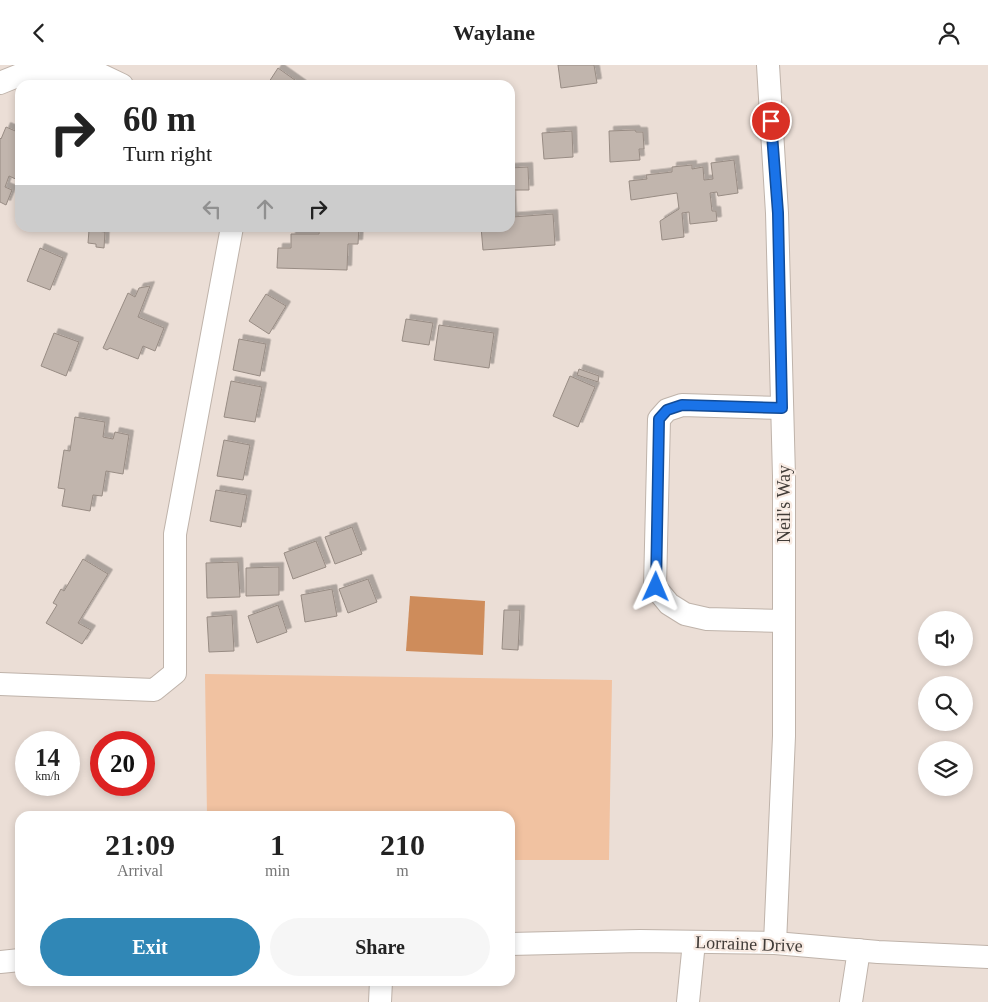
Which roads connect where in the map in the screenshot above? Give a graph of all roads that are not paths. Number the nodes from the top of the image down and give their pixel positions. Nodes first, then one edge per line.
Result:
1 (768, 65) edge
2 (112, 80) edge
3 (0, 83) edge
4 (231, 232) edge
5 (782, 408) junction
6 (784, 621) junction
7 (0, 684) edge
8 (694, 942) junction
9 (775, 943) junction
10 (515, 944) edge
11 (859, 950) junction
12 (988, 957) edge
13 (15, 960) edge
14 (0, 962) edge
15 (381, 986) edge
16 (380, 1002) edge
17 (688, 1002) edge
18 (851, 1002) edge

1 - 5 street, Neil's Way
2 - 3 street
4 - 7 street
5 - 6 street, Neil's Way
5 - 6 street
6 - 9 street, Neil's Way
8 - 9 street, Lorraine Drive
8 - 10 street, Lorraine Drive
8 - 17 street
9 - 11 street, Lorraine Drive
11 - 12 street, Lorraine Drive
11 - 18 street
13 - 14 street
15 - 16 street

